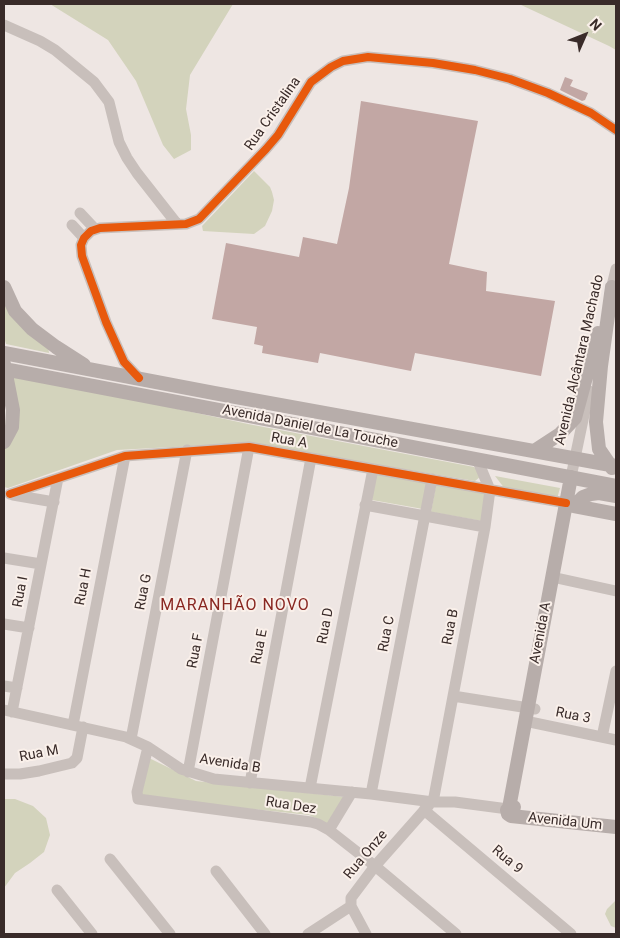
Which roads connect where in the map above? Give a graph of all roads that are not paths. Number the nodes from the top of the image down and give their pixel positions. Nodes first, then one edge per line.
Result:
1 (4, 26) edge
2 (616, 130) edge
3 (80, 213) dead end
4 (177, 224) junction
5 (72, 225) dead end
6 (95, 229) junction
7 (84, 238) junction
8 (616, 269) edge
9 (4, 287) edge
10 (612, 287) junction
11 (4, 353) edge
12 (4, 364) edge
13 (91, 369) junction
14 (6, 374) edge
15 (139, 378) junction
16 (4, 442) edge
17 (249, 447) junction
18 (187, 450) junction
19 (534, 451) junction
20 (125, 456) junction
21 (311, 458) junction
22 (574, 458) junction
23 (477, 459) junction
24 (613, 468) edge
25 (373, 469) junction
26 (571, 477) junction
27 (58, 478) junction
28 (432, 480) junction
29 (616, 486) edge
30 (490, 490) junction
31 (7, 493) edge
32 (610, 494) edge
33 (54, 502) junction
34 (570, 504) junction
35 (365, 505) junction
36 (616, 514) edge
37 (425, 516) junction
38 (485, 527) junction
39 (4, 558) edge
40 (42, 564) junction
41 (556, 578) junction
42 (616, 590) edge
43 (4, 624) edge
44 (29, 628) junction
45 (616, 671) edge
46 (4, 686) edge
47 (17, 688) junction
48 (453, 696) junction
49 (8, 711) edge
50 (530, 715) junction
51 (78, 726) junction
52 (602, 737) junction
53 (131, 739) junction
54 (616, 740) edge
55 (148, 747) junction
56 (188, 772) junction
57 (4, 774) edge
58 (250, 783) junction
59 (310, 788) junction
60 (352, 792) junction
61 (371, 794) junction
62 (428, 806) junction
63 (512, 811) junction
64 (616, 822) edge
65 (616, 827) edge
66 (329, 830) junction
67 (110, 859) dead end
68 (375, 866) junction
69 (216, 871) dead end
70 (57, 890) dead end
71 (351, 906) junction
72 (92, 934) edge
73 (170, 934) edge
74 (265, 934) edge
75 (308, 934) edge
76 (366, 934) edge
77 (456, 934) edge
78 (571, 934) edge

1 - 4 street
2 - 4 street, Rua Cristalina
3 - 6 street
4 - 6 street, Rua Cristalina
5 - 7 street
6 - 7 street
7 - 15 street
8 - 10 street, Avenida Alcântara Machado
9 - 13 main road
10 - 19 main road
10 - 22 street, Avenida Alcântara Machado
10 - 24 main road
11 - 13 main road, Avenida Daniel de La Touche
12 - 14 main road
13 - 15 main road, Avenida Daniel de La Touche
14 - 16 main road
14 - 23 main road, Avenida Daniel de La Touche
15 - 19 main road, Avenida Daniel de La Touche
17 - 18 street, Rua A
17 - 21 street, Rua A
17 - 56 street, Rua F
18 - 20 street, Rua A
18 - 53 street, Rua G
19 - 22 main road, Avenida Daniel de La Touche
20 - 27 street, Rua A
20 - 51 street, Rua H
21 - 25 street, Rua A
21 - 58 street, Rua E
22 - 24 main road, Avenida Daniel de La Touche
22 - 26 street, Avenida A
23 - 26 main road, Avenida Daniel de La Touche
23 - 30 street
25 - 28 street, Rua A
25 - 35 street, Rua D
26 - 29 main road, Avenida Daniel de La Touche
26 - 32 main road
26 - 34 main road, Avenida A
27 - 31 street, Rua A
27 - 33 street, Rua I
28 - 30 street, Rua A
28 - 37 street, Rua C
30 - 34 street, Rua A
30 - 38 street, Rua B
31 - 33 street, Rua A
32 - 34 main road
33 - 40 street, Rua I
34 - 36 main road, Rua A
34 - 41 main road, Avenida A
35 - 37 street
35 - 59 street, Rua D
37 - 38 street
37 - 61 street, Rua C
38 - 48 street, Rua B
39 - 40 street
40 - 44 street, Rua I
41 - 42 street
41 - 50 main road, Avenida A
43 - 44 street
44 - 47 street, Rua I
45 - 52 street
46 - 47 street
47 - 49 street, Rua I
48 - 50 street, Rua 3
48 - 62 street, Rua B
49 - 51 street, Avenida B
50 - 52 street, Rua 3
50 - 63 main road, Avenida A
51 - 53 street, Avenida B
51 - 57 street, Rua M
52 - 54 street, Rua 3
53 - 55 street, Avenida B
55 - 56 street, Avenida B
55 - 66 street, Rua Dez
56 - 58 street, Avenida B
58 - 59 street, Avenida B
59 - 60 street, Avenida B
60 - 61 street, Avenida B
60 - 66 street
61 - 62 street, Avenida B
62 - 63 street, Avenida B
62 - 68 street, Rua Onze
62 - 78 street, Rua 9
63 - 64 main road, Avenida Um
63 - 65 main road, Avenida Um
66 - 68 street, Rua Dez
67 - 73 street
68 - 71 street, Rua Onze
68 - 77 street, Rua Dez
69 - 74 street
70 - 72 street
71 - 75 street
71 - 76 street

